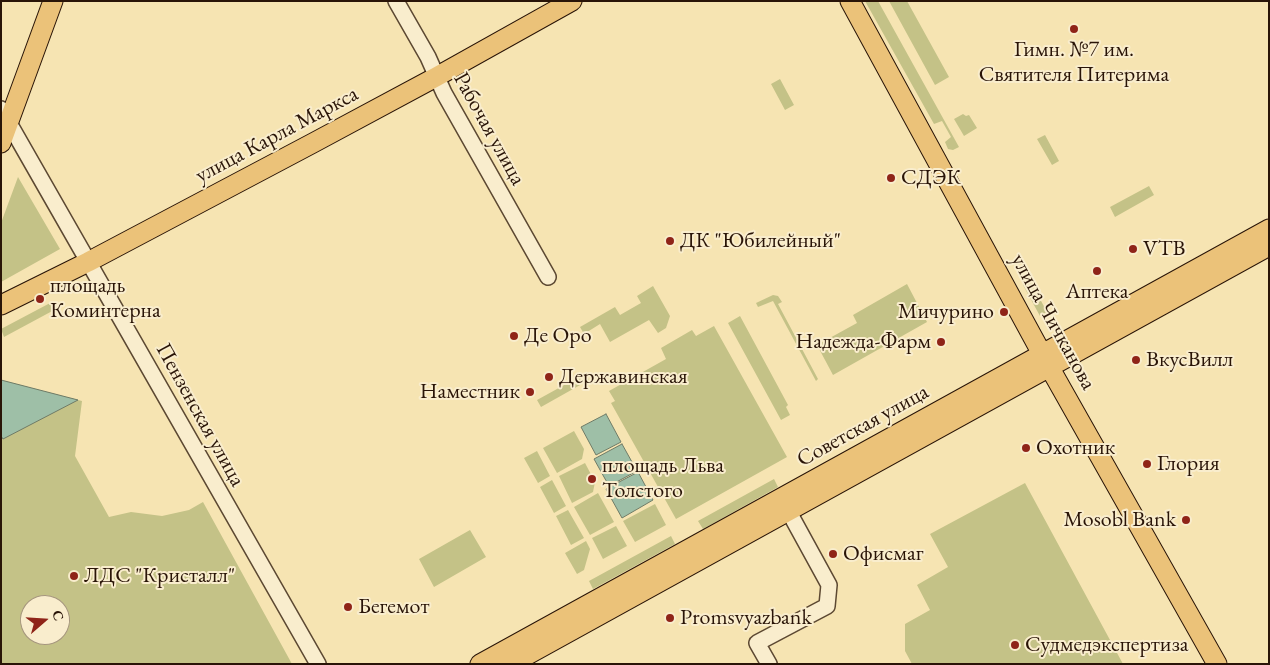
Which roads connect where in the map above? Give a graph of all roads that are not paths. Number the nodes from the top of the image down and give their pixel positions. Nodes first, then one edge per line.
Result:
1 (54, 1) edge
2 (396, 1) edge
3 (572, 1) edge
4 (850, 1) edge
5 (436, 77) junction
6 (5, 115) edge
7 (1, 143) edge
8 (1269, 229) edge
9 (1269, 246) edge
10 (88, 262) junction
11 (548, 277) dead end
12 (1, 305) edge
13 (1046, 360) junction
14 (788, 512) junction
15 (318, 664) edge
16 (480, 664) edge
17 (511, 664) edge
18 (768, 664) edge
19 (1216, 664) edge

1 - 6 main road
2 - 5 street, Рабочая улица
3 - 5 main road, улица Карла Маркса
4 - 13 main road, улица Чичканова
5 - 10 main road, улица Карла Маркса
5 - 11 street, Рабочая улица
6 - 7 main road
6 - 10 street, Пензенская улица
8 - 13 main road, Советская улица
9 - 13 main road
10 - 12 main road, улица Карла Маркса
10 - 15 street, Пензенская улица
13 - 14 main road
13 - 16 main road, Советская улица
13 - 19 main road, улица Чичканова
14 - 17 main road
14 - 18 street

